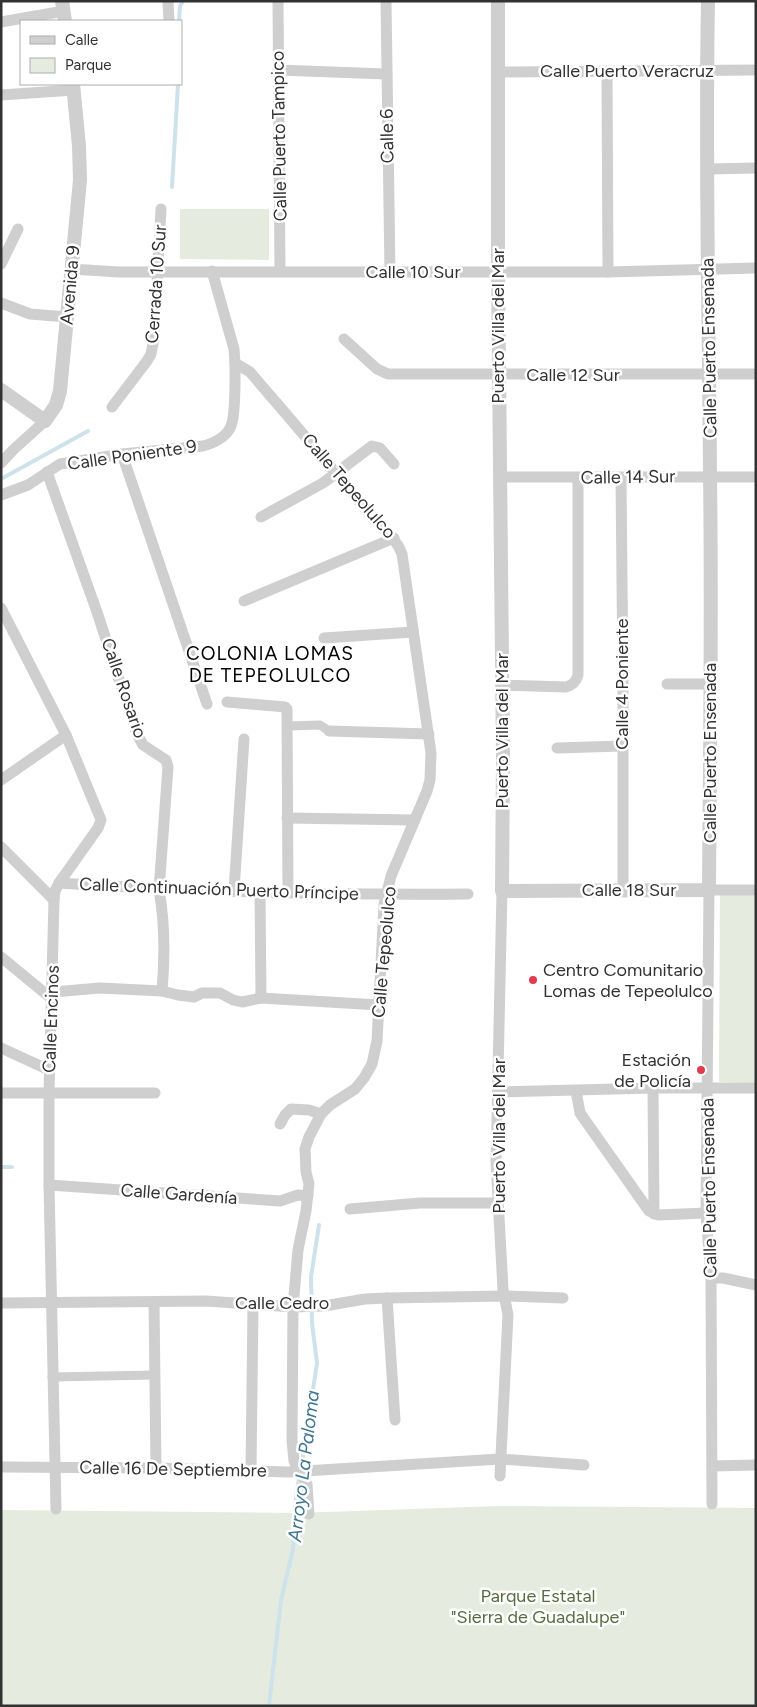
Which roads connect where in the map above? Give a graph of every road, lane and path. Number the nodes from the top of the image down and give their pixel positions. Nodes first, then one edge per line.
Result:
1 (168, 1) edge
2 (278, 1) edge
3 (386, 1) edge
4 (498, 1) edge
5 (708, 1) edge
6 (64, 11) edge
7 (169, 20) edge
8 (1, 22) edge
9 (278, 70) junction
10 (756, 70) edge
11 (707, 71) junction
12 (498, 72) junction
13 (607, 72) junction
14 (386, 74) junction
15 (74, 87) edge
16 (1, 95) edge
17 (756, 168) edge
18 (708, 169) junction
19 (161, 209) dead end
20 (18, 229) dead end
21 (1, 264) edge
22 (756, 268) edge
23 (71, 269) junction
24 (707, 269) junction
25 (158, 271) junction
26 (212, 271) junction
27 (280, 271) junction
28 (390, 272) junction
29 (498, 272) junction
30 (608, 272) junction
31 (1, 303) edge
32 (67, 317) junction
33 (344, 338) dead end
34 (235, 363) junction
35 (709, 374) junction
36 (756, 374) edge
37 (499, 375) junction
38 (1, 390) edge
39 (112, 407) dead end
40 (46, 421) junction
41 (122, 454) junction
42 (1, 463) edge
43 (394, 464) dead end
44 (46, 472) junction
45 (337, 473) junction
46 (710, 476) junction
47 (500, 477) junction
48 (756, 477) edge
49 (578, 478) junction
50 (621, 478) junction
51 (1, 495) edge
52 (260, 517) dead end
53 (394, 538) junction
54 (244, 601) dead end
55 (1, 608) edge
56 (413, 632) junction
57 (324, 638) dead end
58 (668, 684) dead end
59 (711, 684) junction
60 (502, 685) junction
61 (227, 702) dead end
62 (207, 704) dead end
63 (288, 726) junction
64 (329, 731) joint
65 (429, 734) junction
66 (66, 735) junction
67 (244, 739) dead end
68 (622, 746) junction
69 (557, 748) dead end
70 (1, 780) edge
71 (287, 818) junction
72 (415, 820) junction
73 (1, 847) edge
74 (58, 883) junction
75 (159, 890) junction
76 (623, 890) junction
77 (709, 890) junction
78 (756, 890) edge
79 (234, 891) junction
80 (502, 891) junction
81 (260, 892) junction
82 (288, 893) junction
83 (387, 894) junction
84 (468, 894) dead end
85 (54, 900) junction
86 (1, 957) edge
87 (162, 991) junction
88 (52, 996) junction
89 (262, 998) junction
90 (378, 1005) junction
91 (1, 1048) edge
92 (49, 1070) junction
93 (653, 1088) junction
94 (756, 1088) edge
95 (706, 1089) junction
96 (576, 1090) junction
97 (498, 1092) junction
98 (1, 1093) edge
99 (49, 1093) junction
100 (155, 1093) dead end
101 (321, 1114) junction
102 (280, 1124) dead end
103 (49, 1185) junction
104 (308, 1196) junction
105 (497, 1203) junction
106 (350, 1209) dead end
107 (654, 1214) junction
108 (706, 1214) junction
109 (711, 1278) junction
110 (756, 1285) edge
111 (505, 1296) junction
112 (386, 1298) junction
113 (563, 1298) dead end
114 (154, 1302) junction
115 (1, 1303) edge
116 (52, 1303) junction
117 (253, 1305) junction
118 (293, 1306) junction
119 (155, 1376) junction
120 (52, 1377) junction
121 (396, 1420) dead end
122 (500, 1459) junction
123 (584, 1465) dead end
124 (756, 1465) edge
125 (712, 1466) junction
126 (1, 1467) edge
127 (55, 1467) junction
128 (156, 1468) junction
129 (252, 1470) junction
130 (300, 1471) junction
131 (500, 1476) dead end
132 (712, 1504) dead end
133 (56, 1509) dead end
134 (309, 1514) dead end

1 - 7 street
2 - 9 street, Calle Puerto Tampico
3 - 14 street, Calle 6
4 - 12 street, Puerto Villa del Mar
5 - 11 street, Calle Puerto Ensenada
6 - 8 street
9 - 14 street
9 - 27 street, Calle Puerto Tampico
10 - 11 street, Calle Puerto Veracruz
11 - 13 street, Calle Puerto Veracruz
11 - 18 street, Calle Puerto Ensenada
12 - 13 street, Calle Puerto Veracruz
12 - 29 street, Puerto Villa del Mar
13 - 30 street
14 - 28 street, Calle 6
15 - 16 street
15 - 23 street, Avenida 9
17 - 18 street
18 - 24 street, Calle Puerto Ensenada
19 - 25 street, Cerrada 10 Sur
20 - 21 street
22 - 24 street, Calle 10 Sur
23 - 25 street, Calle 10 Sur
23 - 32 street, Avenida 9
24 - 30 street, Calle 10 Sur
24 - 35 street, Calle Puerto Ensenada
25 - 26 street, Calle 10 Sur
25 - 39 street, Cerrada 10 Sur
26 - 27 street, Calle 10 Sur
26 - 34 street
27 - 28 street, Calle 10 Sur
28 - 29 street, Calle 10 Sur
29 - 30 street, Calle 10 Sur
29 - 37 street, Puerto Villa del Mar
31 - 32 street
32 - 40 street, Avenida 9
33 - 37 street, Calle 12 Sur
34 - 41 street, Calle Poniente 9
34 - 45 street, Calle Tepeolulco
35 - 36 street, Calle 12 Sur
35 - 37 street, Calle 12 Sur
35 - 46 street, Calle Puerto Ensenada
37 - 47 street, Puerto Villa del Mar
38 - 40 street
40 - 42 street, Avenida 9
41 - 44 street, Calle Poniente 9
41 - 62 street
43 - 45 street
44 - 51 street, Calle Poniente 9
44 - 75 street, Calle Rosario
45 - 52 street
45 - 53 street, Calle Tepeolulco
46 - 48 street, Calle 14 Sur
46 - 50 street, Calle 14 Sur
46 - 59 street, Calle Puerto Ensenada
47 - 49 street, Calle 14 Sur
47 - 60 street, Puerto Villa del Mar
49 - 50 street, Calle 14 Sur
49 - 60 street
50 - 68 street, Calle 4 Poniente
53 - 54 street
53 - 56 street, Calle Tepeolulco
55 - 66 street, Calle Encinos
56 - 57 street
56 - 65 street, Calle Tepeolulco
58 - 59 street
59 - 77 street, Calle Puerto Ensenada
60 - 80 street, Puerto Villa del Mar
61 - 63 street
63 - 64 street
63 - 71 street
64 - 65 street
65 - 72 street, Calle Tepeolulco
66 - 70 street
66 - 74 street, Calle Encinos
67 - 79 street
68 - 69 street
68 - 76 street, Calle 4 Poniente
71 - 72 street
71 - 82 street
72 - 83 street, Calle Tepeolulco
73 - 85 street
74 - 75 street, Calle Continuación Puerto Príncipe
74 - 85 street, Calle Encinos
75 - 79 street, Calle Continuación Puerto Príncipe
75 - 87 street, Calle Rosario
76 - 77 street, Calle 18 Sur
76 - 80 street, Calle 18 Sur
77 - 78 street, Calle 18 Sur
77 - 95 street, Calle Puerto Ensenada
79 - 81 street, Calle Continuación Puerto Príncipe
80 - 97 street, Puerto Villa del Mar
81 - 82 street, Calle Continuación Puerto Príncipe
81 - 89 street
82 - 83 street, Calle Continuación Puerto Príncipe
83 - 84 street, Calle Continuación Puerto Príncipe
83 - 90 street, Calle Tepeolulco
85 - 88 street, Calle Encinos
86 - 88 street
87 - 88 street
87 - 89 street
88 - 92 street, Calle Encinos
89 - 90 street
90 - 101 street, Calle Tepeolulco
91 - 92 street
92 - 99 street, Calle Encinos
93 - 95 street
93 - 96 street
93 - 107 street
94 - 95 street
95 - 108 street, Calle Puerto Ensenada
96 - 97 street
96 - 107 street
97 - 105 street, Puerto Villa del Mar
98 - 99 street
99 - 100 street
99 - 103 street, Calle Encinos
101 - 102 street
101 - 104 street, Calle Tepeolulco
103 - 104 street, Calle Gardenía
103 - 116 street, Calle Encinos
104 - 118 street, Calle Tepeolulco
105 - 106 street
105 - 111 street, Puerto Villa del Mar
107 - 108 street
108 - 109 street, Calle Puerto Ensenada
109 - 110 street
109 - 125 street, Calle Puerto Ensenada
111 - 112 street, Calle Cedro
111 - 113 street, Calle Cedro
111 - 122 street, Puerto Villa del Mar
112 - 118 street, Calle Cedro
112 - 121 street
114 - 116 street, Calle Cedro
114 - 117 street, Calle Cedro
114 - 119 street
115 - 116 street, Calle Cedro
116 - 120 street, Calle Encinos
117 - 118 street, Calle Cedro
117 - 129 street
118 - 130 street, Calle Tepeolulco
119 - 120 street
119 - 128 street
120 - 127 street, Calle Encinos
122 - 123 street, Calle 16 De Septiembre
122 - 130 street, Calle 16 De Septiembre
122 - 131 street, Puerto Villa del Mar
124 - 125 street
125 - 132 street, Calle Puerto Ensenada
126 - 127 street, Calle 16 De Septiembre
127 - 128 street, Calle 16 De Septiembre
127 - 133 street, Calle Encinos
128 - 129 street, Calle 16 De Septiembre
129 - 130 street, Calle 16 De Septiembre
130 - 134 street, Calle Tepeolulco

